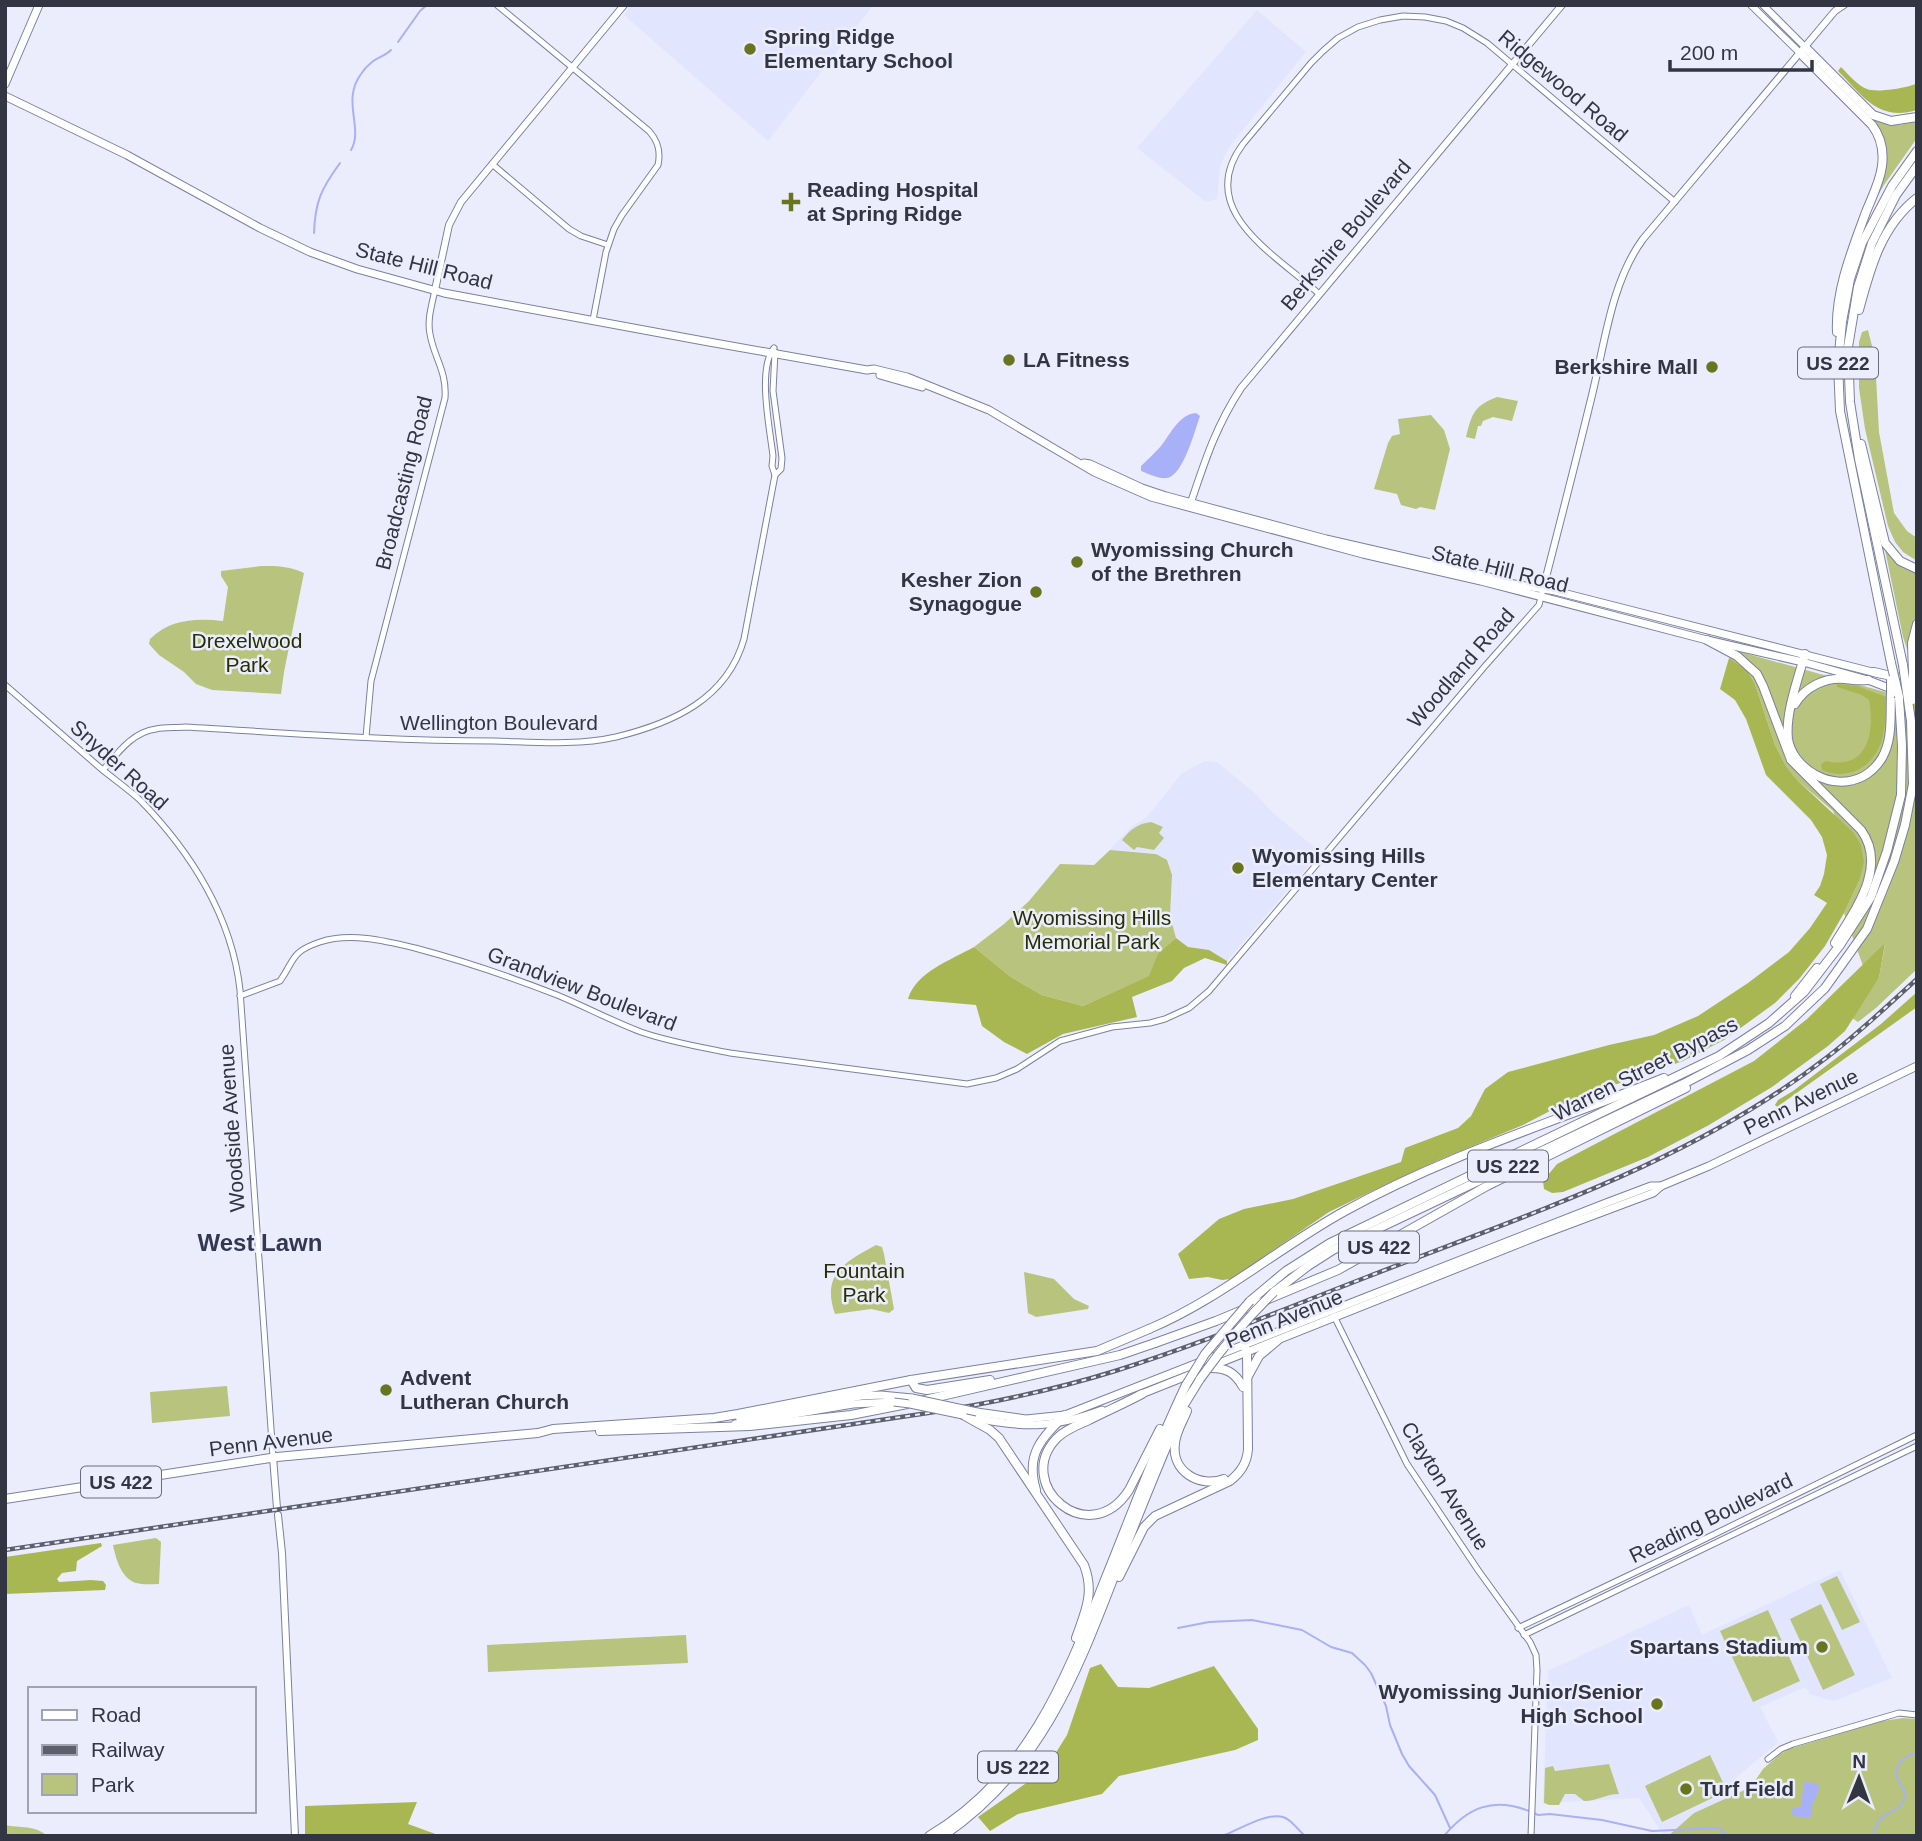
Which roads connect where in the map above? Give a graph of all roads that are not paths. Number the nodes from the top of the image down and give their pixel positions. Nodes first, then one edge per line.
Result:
1 (39, 5) edge
2 (497, 5) edge
3 (624, 5) edge
4 (1562, 5) edge
5 (1751, 5) edge
6 (1763, 5) edge
7 (1844, 5) edge
8 (1802, 50) junction
9 (1513, 64) junction
10 (571, 68) junction
11 (5, 84) edge
12 (5, 96) edge
13 (1917, 117) edge
14 (1917, 151) edge
15 (492, 164) junction
16 (1917, 166) edge
17 (1917, 198) edge
18 (1675, 202) junction
19 (608, 245) junction
20 (435, 290) junction
21 (1319, 294) junction
22 (593, 320) junction
23 (1848, 347) junction
24 (773, 354) junction
25 (1838, 364) junction
26 (1850, 402) junction
27 (1190, 505) junction
28 (1917, 569) edge
29 (1542, 593) junction
30 (1917, 624) edge
31 (1707, 640) junction
32 (1802, 658) junction
33 (1874, 672) junction
34 (1915, 678) edge
35 (1868, 680) junction
36 (5, 685) edge
37 (1917, 689) edge
38 (1895, 696) junction
39 (1917, 700) edge
40 (1790, 713) junction
41 (1911, 721) junction
42 (366, 737) junction
43 (1783, 741) junction
44 (103, 770) junction
45 (240, 996) junction
46 (1782, 1012) junction
47 (1748, 1050) junction
48 (1719, 1056) junction
49 (1917, 1066) edge
50 (1017, 1069) joint
51 (1333, 1313) junction
52 (1277, 1341) junction
53 (1244, 1351) junction
54 (1208, 1368) junction
55 (1034, 1374) junction
56 (1200, 1379) junction
57 (912, 1380) junction
58 (1245, 1383) junction
59 (1186, 1384) junction
60 (1142, 1394) junction
61 (963, 1415) junction
62 (1065, 1415) junction
63 (714, 1418) junction
64 (1056, 1424) junction
65 (713, 1427) junction
66 (544, 1433) junction
67 (1917, 1435) edge
68 (1917, 1446) edge
69 (273, 1457) junction
70 (5, 1499) edge
71 (1044, 1505) junction
72 (1100, 1614) junction
73 (1518, 1628) junction
74 (1524, 1635) junction
75 (1083, 1637) junction
76 (1917, 1715) edge
77 (1768, 1759) dead end
78 (295, 1836) edge
79 (929, 1836) edge
80 (943, 1836) edge
81 (1531, 1836) edge

1 - 11 main road
2 - 10 street
3 - 10 main road, Broadcasting Road
4 - 9 main road, Berkshire Boulevard
5 - 8 main road
6 - 8 main road
7 - 8 main road, Woodland Road
8 - 13 highway
8 - 18 main road, Woodland Road
8 - 25 highway
9 - 18 street, Ridgewood Road
9 - 21 main road, Berkshire Boulevard
9 - 21 street, Ridgewood Road
10 - 15 main road, Broadcasting Road
10 - 19 street
12 - 20 main road, State Hill Road
14 - 25 highway, Warren Street Bypass / US 222
15 - 19 street
15 - 20 main road, Broadcasting Road
16 - 23 highway, Warren Street Bypass / US 222
17 - 23 highway
18 - 29 main road, Woodland Road
19 - 22 street
20 - 22 main road, State Hill Road
20 - 42 street, Broadcasting Road
21 - 27 main road, Berkshire Boulevard
22 - 24 main road, State Hill Road
23 - 26 highway, Warren Street Bypass / US 222
24 - 27 main road, State Hill Road
24 - 42 street, Wellington Boulevard
25 - 38 highway, Warren Street Bypass / US 222, bridge
26 - 28 highway
26 - 41 highway, Warren Street Bypass / US 222, bridge
27 - 29 main road, State Hill Road
29 - 31 main road, State Hill Road
29 - 32 main road, State Hill Road
29 - 50 street, Woodland Road
30 - 34 highway
31 - 32 main road, State Hill Road
31 - 43 highway
32 - 33 main road, State Hill Road
32 - 35 main road, State Hill Road
32 - 40 highway
32 - 43 highway
33 - 34 highway
33 - 37 main road, State Hill Road
34 - 41 highway, bridge
35 - 39 main road, State Hill Road
35 - 40 highway
36 - 44 street, Snyder Road
38 - 40 highway
38 - 46 highway, Warren Street Bypass / US 222
41 - 47 highway, Warren Street Bypass / US 222
42 - 44 street, Wellington Boulevard
43 - 46 highway
44 - 45 street, Snyder Road
45 - 50 street, Grandview Boulevard
45 - 69 street, Woodside Avenue
46 - 48 highway, Warren Street Bypass / US 222
47 - 55 highway, Penn Avenue / US 422
47 - 56 highway, Warren Street Bypass / US 222, bridge
48 - 57 highway, Penn Avenue / US 422
48 - 59 highway, Warren Street Bypass / US 222, bridge
49 - 51 main road, Penn Avenue
51 - 52 main road, Penn Avenue
51 - 53 main road, Penn Avenue
51 - 73 street, Clayton Avenue
52 - 53 main road, Penn Avenue
52 - 58 highway
53 - 54 main road, Penn Avenue
53 - 58 highway
53 - 62 main road, Penn Avenue
54 - 58 highway
54 - 60 main road, Penn Avenue
55 - 57 highway
55 - 65 highway, Penn Avenue / US 422
56 - 58 highway
56 - 72 highway, US 222
57 - 63 highway, Penn Avenue / US 422
58 - 72 highway
59 - 60 highway
59 - 75 highway, US 222
60 - 64 main road, Penn Avenue
61 - 64 main road, Penn Avenue
61 - 65 main road, Penn Avenue, bridge
61 - 71 highway
62 - 63 main road, Penn Avenue, bridge
62 - 64 highway
63 - 66 highway, Penn Avenue / US 422
64 - 71 highway
65 - 66 highway, Penn Avenue / US 422
66 - 69 highway, Penn Avenue / US 422
67 - 73 street, Reading Boulevard
68 - 74 street, Reading Boulevard
69 - 70 highway, Penn Avenue / US 422
69 - 78 main road, Woodside Avenue
71 - 75 highway
72 - 75 highway, US 222
73 - 74 street, Clayton Avenue
74 - 81 street, Clayton Avenue
75 - 79 highway, US 222
75 - 80 highway, US 222
76 - 77 street

